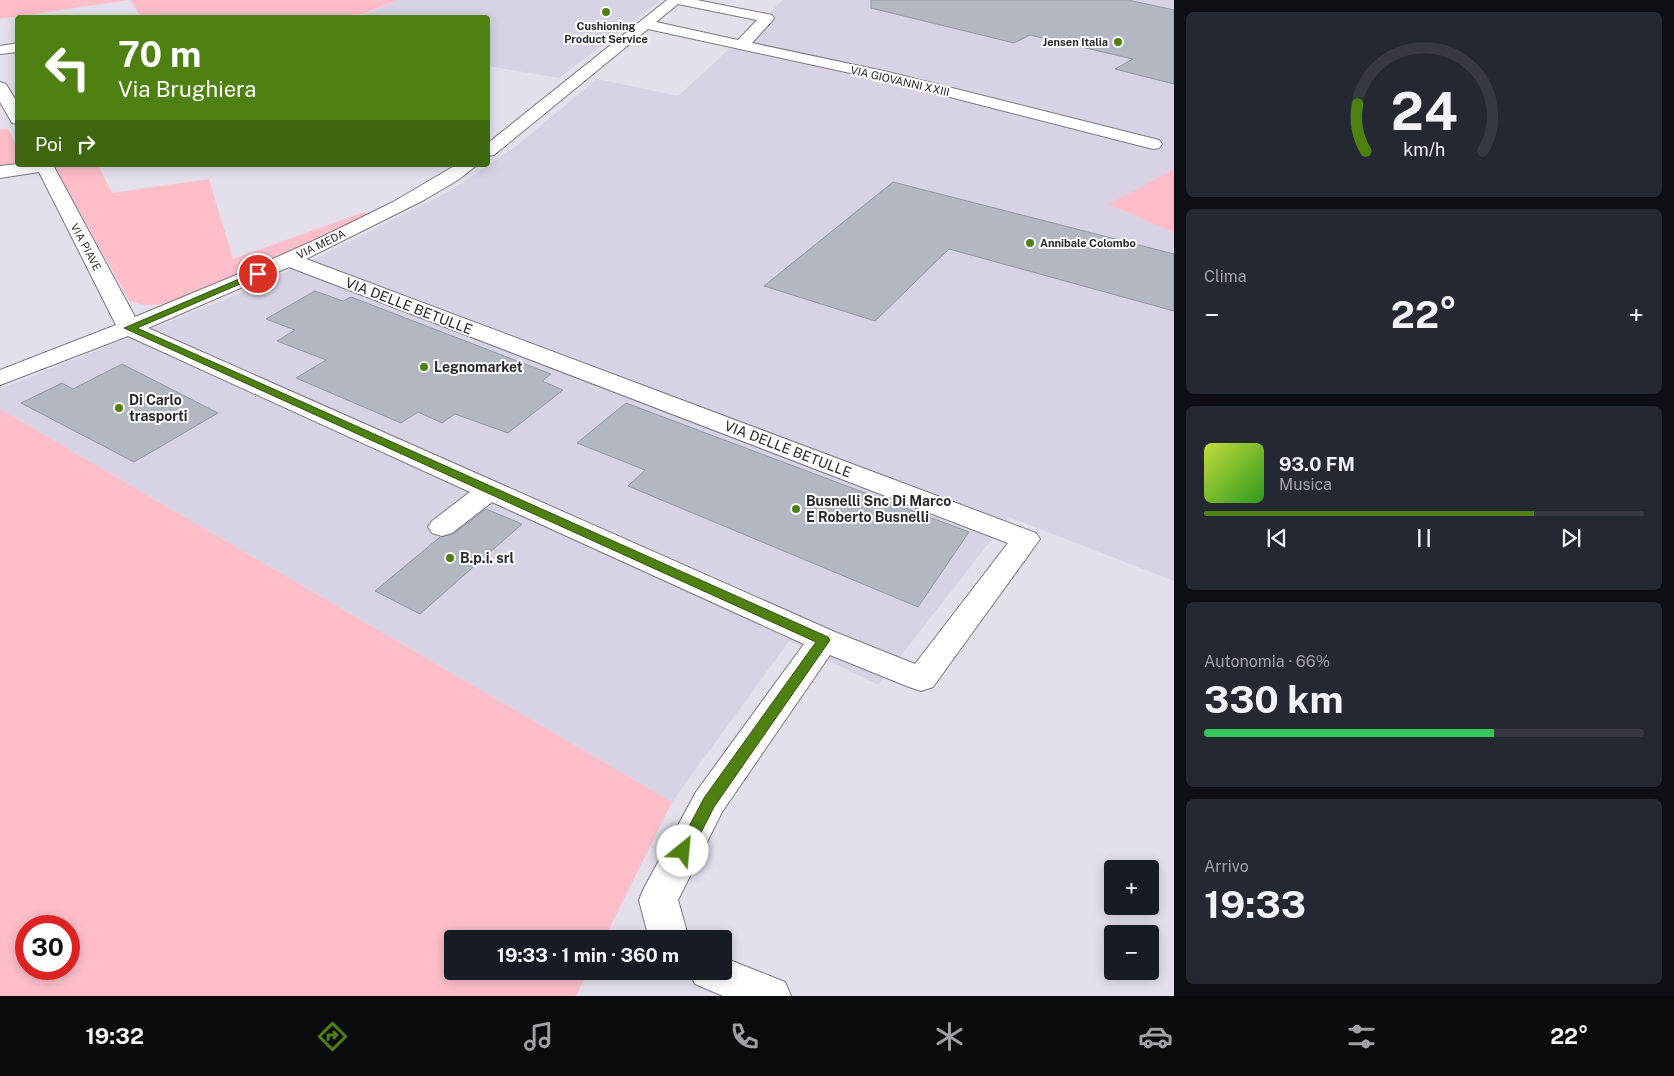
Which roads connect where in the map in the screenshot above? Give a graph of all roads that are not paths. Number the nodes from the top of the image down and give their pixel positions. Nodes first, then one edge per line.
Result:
1 (676, 0) edge
2 (644, 24) junction
3 (742, 45) junction
4 (15, 48) edge
5 (0, 50) edge
6 (0, 88) edge
7 (15, 114) edge
8 (1153, 144) dead end
9 (490, 149) edge
10 (31, 167) edge
11 (45, 167) edge
12 (465, 167) edge
13 (0, 172) edge
14 (288, 260) junction
15 (129, 328) junction
16 (0, 378) edge
17 (489, 490) junction
18 (442, 527) dead end
19 (824, 640) junction
20 (666, 930) edge
21 (731, 980) edge
22 (770, 996) edge

1 - 2 street
1 - 3 street
2 - 3 street, VIA GIOVANNI XXIII
2 - 9 street
3 - 8 street, VIA GIOVANNI XXIII
4 - 5 street
6 - 7 street
10 - 13 street, VIA PIAVE
11 - 15 street, VIA PIAVE
12 - 14 street, VIA MEDA
14 - 15 street, VIA MEDA
14 - 19 street, VIA DELLE BETULLE
15 - 16 street, VIA MEDA
15 - 17 street
17 - 18 street
17 - 19 street
19 - 20 street
21 - 22 street

